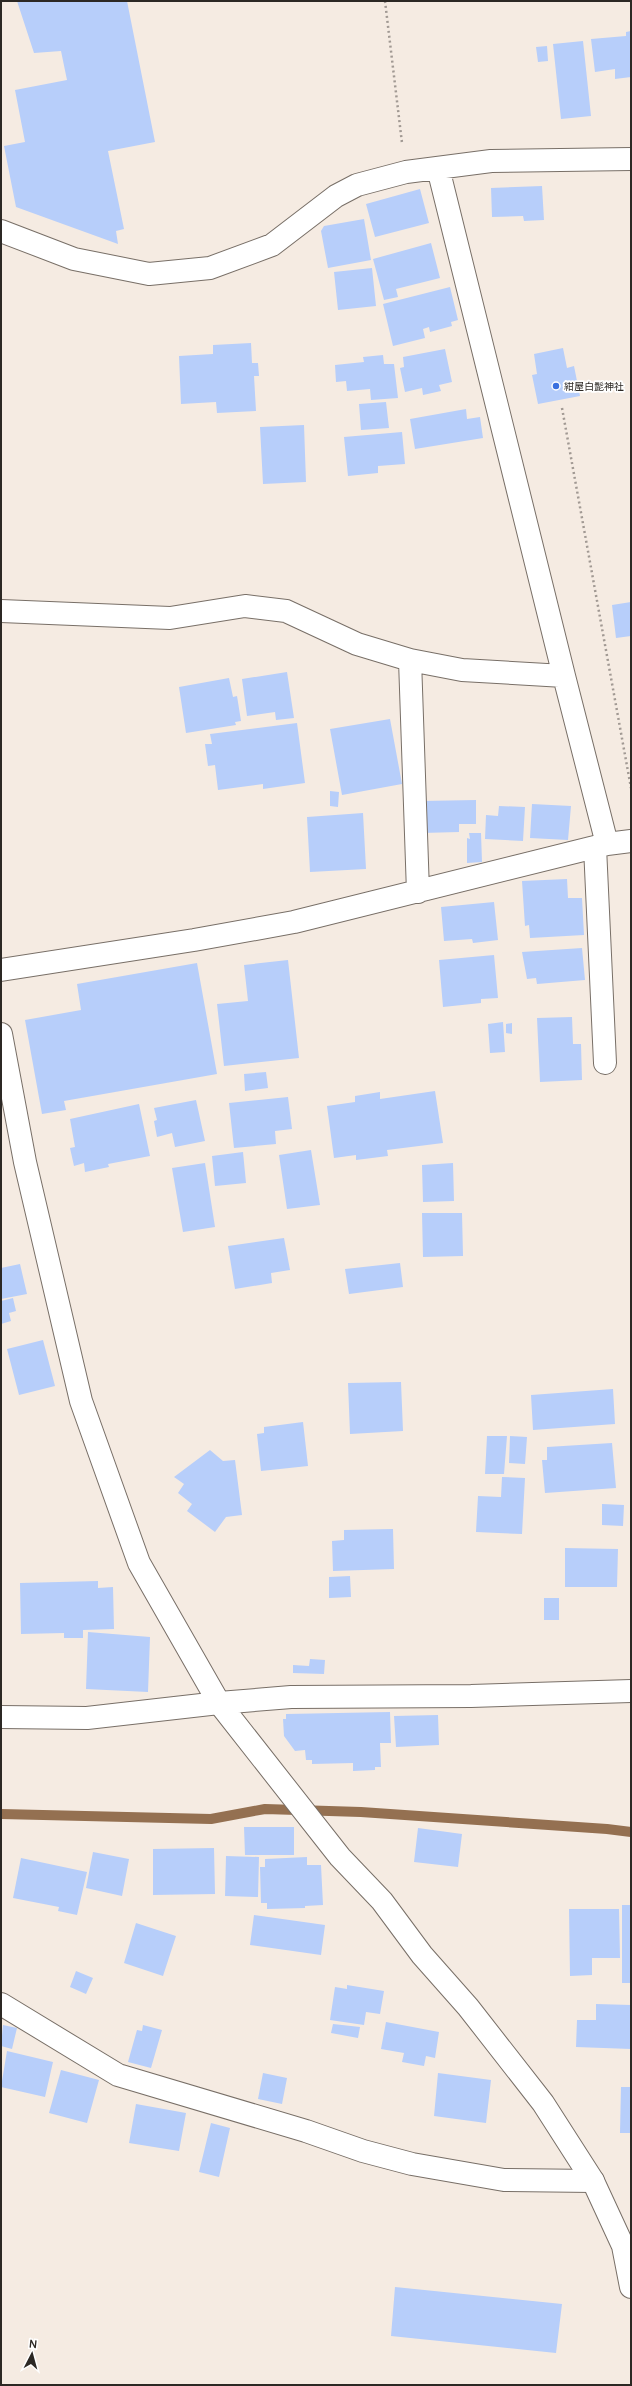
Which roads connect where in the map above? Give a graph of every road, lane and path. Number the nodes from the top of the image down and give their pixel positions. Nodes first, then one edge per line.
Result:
1 (385, 1) edge
2 (631, 159) edge
3 (438, 168) junction
4 (406, 172) junction
5 (1, 231) edge
6 (562, 408) dead end
7 (1, 611) edge
8 (410, 660) junction
9 (564, 676) junction
10 (631, 788) edge
11 (631, 841) edge
12 (601, 846) junction
13 (418, 892) junction
14 (1, 970) edge
15 (1, 1034) edge
16 (605, 1064) dead end
17 (631, 1691) edge
18 (219, 1703) junction
19 (1, 1717) edge
20 (1, 2004) edge
21 (593, 2181) junction
22 (627, 2241) edge
23 (631, 2287) edge

1 - 4 path
2 - 3 street
3 - 4 street
3 - 9 street
4 - 5 street
6 - 10 path
7 - 8 street
8 - 9 street
8 - 13 street
9 - 12 street
11 - 12 street
12 - 13 street
12 - 16 street
13 - 14 street
15 - 18 street
17 - 18 street
18 - 19 street
18 - 21 street
20 - 21 street
21 - 22 street
22 - 23 street

